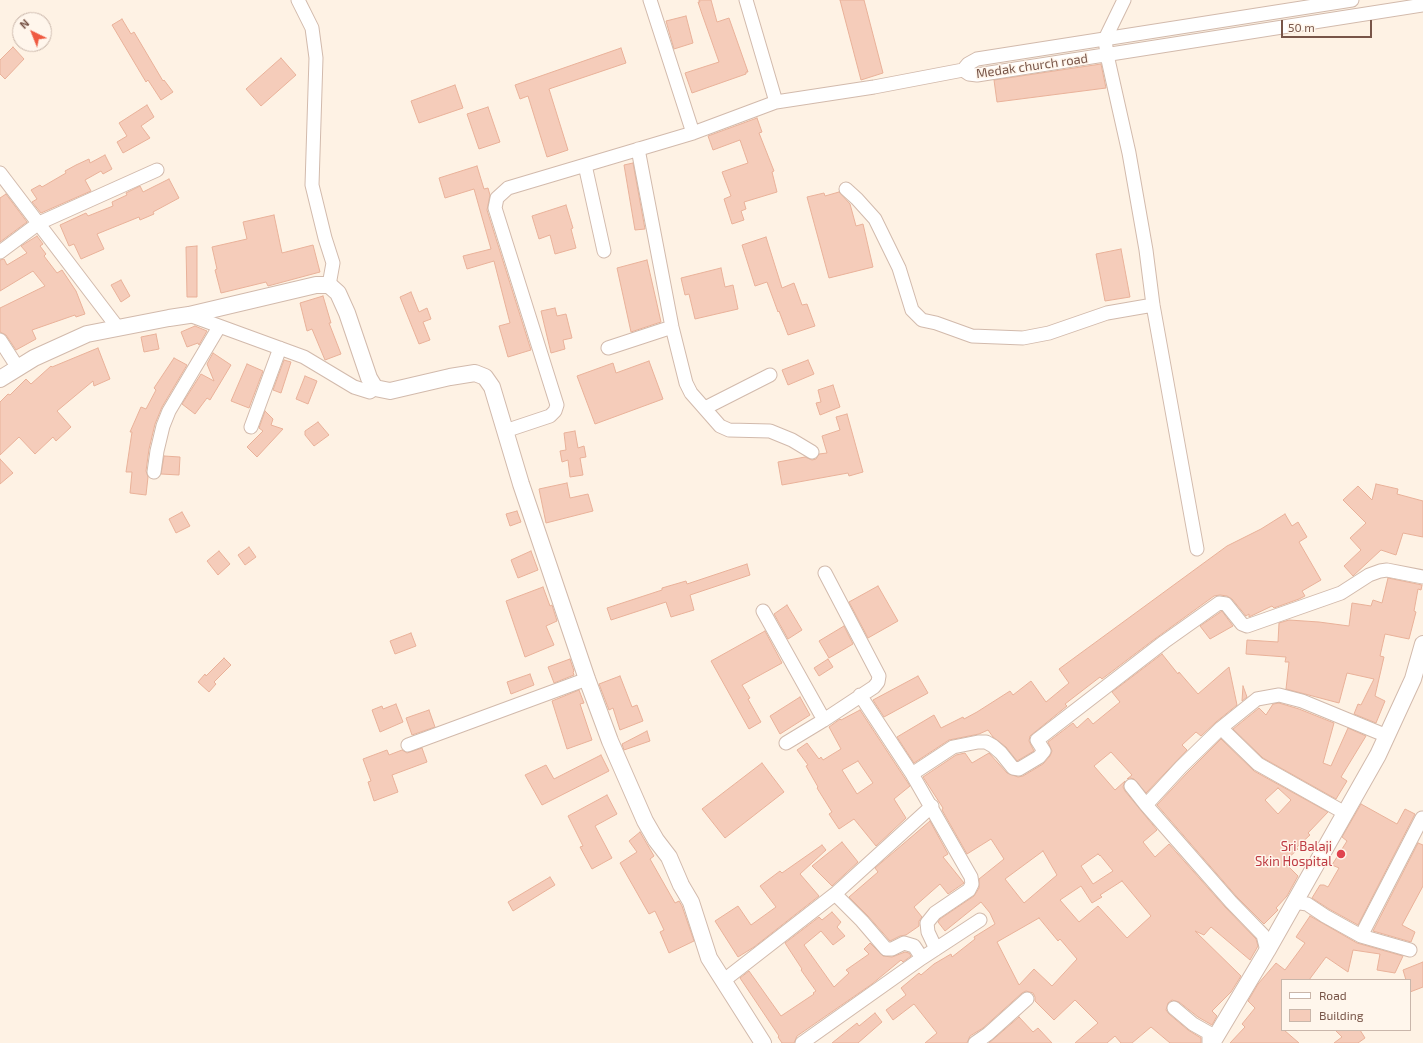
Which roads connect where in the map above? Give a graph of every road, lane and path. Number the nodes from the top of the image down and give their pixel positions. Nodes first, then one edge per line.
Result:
1 (298, 0) edge
2 (650, 0) edge
3 (746, 0) edge
4 (1124, 0) edge
5 (1352, 0) edge
6 (1423, 5) edge
7 (1105, 39) junction
8 (1107, 55) junction
9 (963, 70) junction
10 (776, 102) junction
11 (693, 133) junction
12 (638, 149) junction
13 (585, 165) junction
14 (158, 170) dead end
15 (0, 173) edge
16 (846, 189) dead end
17 (39, 223) junction
18 (604, 251) dead end
19 (0, 252) edge
20 (329, 285) junction
21 (1153, 305) junction
22 (189, 316) junction
23 (219, 327) junction
24 (672, 327) junction
25 (118, 328) junction
26 (0, 340) edge
27 (280, 348) junction
28 (608, 348) dead end
29 (18, 368) junction
30 (770, 375) dead end
31 (0, 380) edge
32 (375, 388) junction
33 (705, 408) junction
34 (251, 427) dead end
35 (505, 431) junction
36 (812, 452) dead end
37 (154, 472) dead end
38 (1197, 549) dead end
39 (825, 573) dead end
40 (1423, 577) edge
41 (763, 611) dead end
42 (1423, 644) edge
43 (587, 679) junction
44 (860, 695) junction
45 (824, 720) junction
46 (1221, 728) junction
47 (1387, 736) junction
48 (786, 743) dead end
49 (408, 746) dead end
50 (912, 774) junction
51 (1131, 786) dead end
52 (1146, 805) junction
53 (932, 806) junction
54 (1345, 813) junction
55 (1422, 818) dead end
56 (835, 894) junction
57 (1294, 902) junction
58 (980, 920) dead end
59 (1361, 936) junction
60 (936, 949) junction
61 (1410, 950) dead end
62 (1267, 951) junction
63 (922, 958) junction
64 (723, 981) junction
65 (1027, 999) dead end
66 (1174, 1008) dead end
67 (762, 1043) edge
68 (802, 1043) edge
69 (976, 1043) edge
70 (1211, 1043) edge

1 - 20 street
2 - 11 street
3 - 10 street
4 - 7 street
5 - 7 street, Medak church road
6 - 8 street, Medak church road
7 - 8 street
7 - 9 street, Medak church road
8 - 9 street, Medak church road
8 - 21 street
9 - 10 street
10 - 11 street
11 - 12 street
12 - 13 street
12 - 24 street
13 - 18 street
13 - 35 street
14 - 17 street
15 - 17 street
16 - 21 street
17 - 19 street
17 - 25 street
20 - 22 street
20 - 32 street
21 - 38 street
22 - 23 street
22 - 25 street
23 - 27 street
23 - 37 street
24 - 28 street
24 - 33 street
25 - 29 street
26 - 29 street
27 - 32 street
27 - 34 street
29 - 31 street
30 - 33 street
32 - 35 street
33 - 36 street
35 - 43 street
39 - 44 street
40 - 50 street
41 - 45 street
42 - 47 street
43 - 49 street
43 - 64 street
44 - 45 street
44 - 50 street
45 - 48 street
46 - 47 street
46 - 52 street
46 - 54 street
47 - 54 street
50 - 53 street
51 - 52 street
52 - 62 street
53 - 56 street
53 - 60 street
54 - 57 street
55 - 59 street
56 - 63 street
56 - 64 street
57 - 59 street
57 - 62 street
58 - 60 street
59 - 61 street
60 - 63 street
62 - 70 street
63 - 68 street
64 - 67 street
65 - 69 street
66 - 70 street

